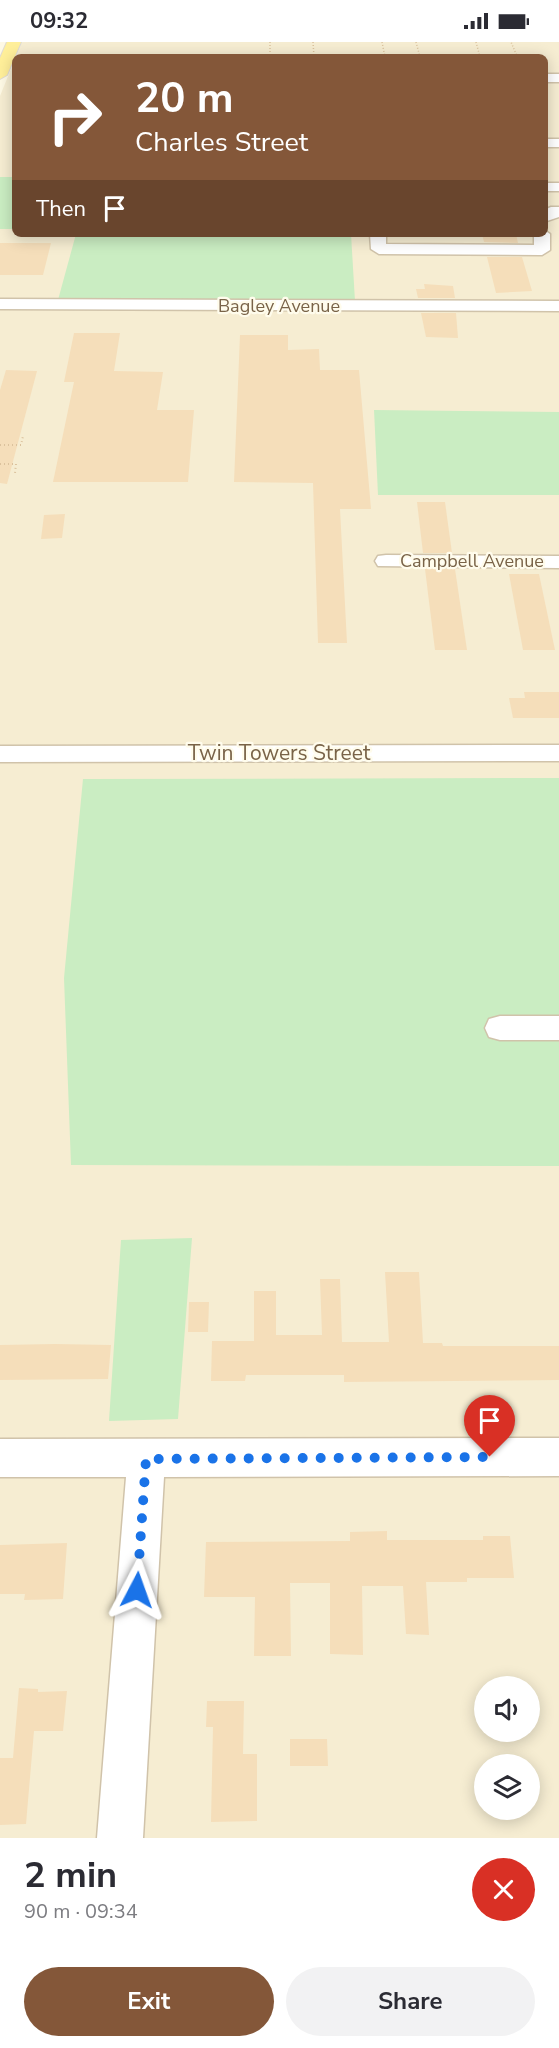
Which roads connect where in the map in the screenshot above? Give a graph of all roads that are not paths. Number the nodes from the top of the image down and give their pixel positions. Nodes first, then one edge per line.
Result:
1 (9, 44) edge
2 (0, 75) edge
3 (378, 237) edge
4 (542, 237) edge
5 (0, 304) edge
6 (559, 306) edge
7 (386, 561) dead end
8 (559, 562) edge
9 (559, 753) edge
10 (0, 754) edge
11 (500, 1028) dead end
12 (559, 1028) edge
13 (559, 1457) edge
14 (0, 1458) edge
15 (146, 1459) junction
16 (120, 1838) edge

1 - 2 main road
3 - 4 street
5 - 6 street, Bagley Avenue
7 - 8 street, Campbell Avenue
9 - 10 street, Twin Towers Street
11 - 12 street
13 - 15 street
14 - 15 street
15 - 16 street

